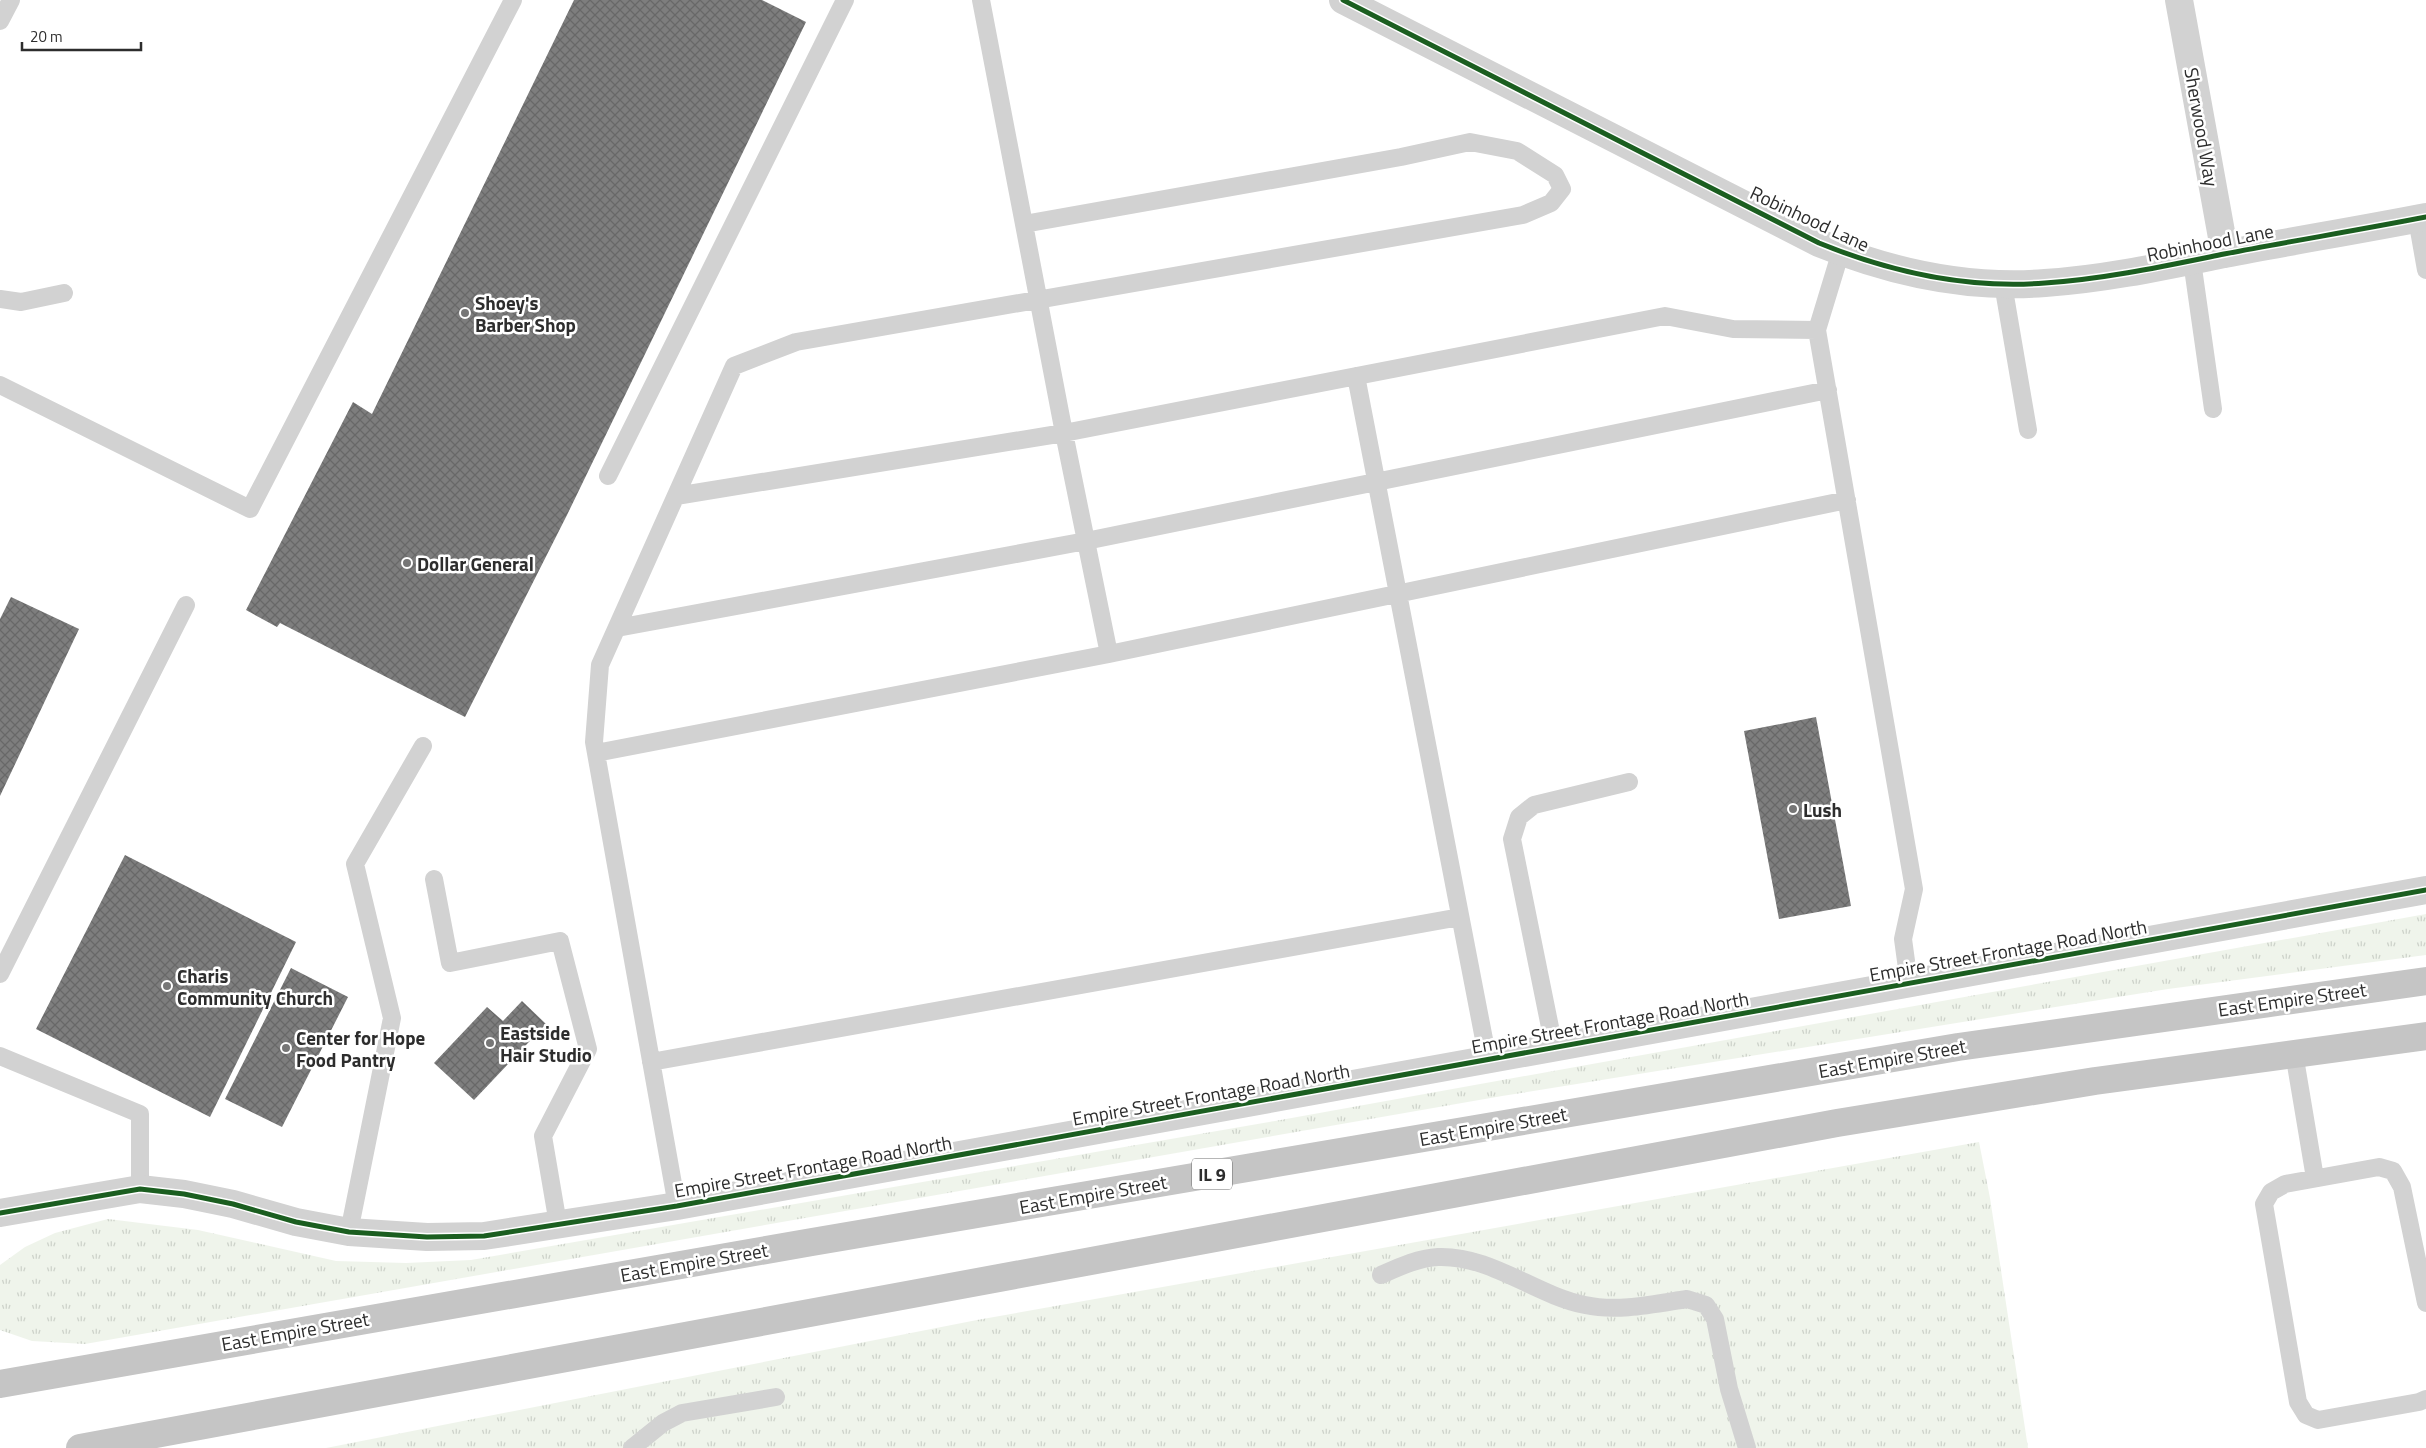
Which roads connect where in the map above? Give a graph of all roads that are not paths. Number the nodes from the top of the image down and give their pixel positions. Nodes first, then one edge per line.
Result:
1 (10, 0) edge
2 (513, 0) edge
3 (845, 0) edge
4 (981, 0) edge
5 (1343, 0) edge
6 (2179, 0) edge
7 (0, 21) edge
8 (2421, 218) edge
9 (1024, 224) junction
10 (1841, 252) junction
11 (2225, 254) junction
12 (2192, 261) junction
13 (2426, 270) edge
14 (2003, 284) junction
15 (64, 293) dead end
16 (0, 299) edge
17 (1039, 301) junction
18 (1817, 330) junction
19 (1356, 376) junction
20 (0, 383) edge
21 (1828, 390) junction
22 (2214, 409) dead end
23 (2028, 430) dead end
24 (1064, 433) junction
25 (608, 476) dead end
26 (1377, 482) junction
27 (676, 496) junction
28 (1847, 500) junction
29 (1086, 541) junction
30 (1397, 594) junction
31 (186, 605) dead end
32 (617, 628) junction
33 (1109, 654) junction
34 (424, 746) dead end
35 (596, 753) junction
36 (1629, 782) dead end
37 (434, 879) dead end
38 (2426, 890) edge
39 (1460, 917) junction
40 (0, 974) edge
41 (2426, 981) edge
42 (1909, 984) junction
43 (2426, 1036) edge
44 (1554, 1048) junction
45 (2294, 1053) junction
46 (0, 1056) edge
47 (1488, 1060) junction
48 (651, 1062) junction
49 (2315, 1178) junction
50 (140, 1189) junction
51 (677, 1206) junction
52 (0, 1213) edge
53 (558, 1224) junction
54 (349, 1232) junction
55 (1381, 1275) dead end
56 (2426, 1303) edge
57 (0, 1384) edge
58 (776, 1397) dead end
59 (2426, 1399) edge
60 (80, 1448) edge
61 (632, 1448) edge
62 (1747, 1448) edge

1 - 7 lane
2 - 20 lane
3 - 25 lane
4 - 9 lane
5 - 10 street, Robinhood Lane
6 - 11 street, Sherwood Way
8 - 11 street, Robinhood Lane
8 - 13 lane
9 - 17 lane
9 - 17 lane
10 - 14 street, Robinhood Lane
10 - 18 lane
11 - 12 street, Robinhood Lane
12 - 14 street, Robinhood Lane
12 - 22 lane
14 - 23 lane
15 - 16 lane
17 - 24 lane
17 - 27 lane
18 - 19 lane
18 - 21 lane
19 - 24 lane
19 - 26 lane
21 - 26 lane
21 - 28 lane
24 - 27 lane
24 - 29 lane
26 - 29 lane
26 - 30 lane
27 - 32 lane
28 - 30 lane
28 - 42 lane
29 - 32 lane
29 - 33 lane
30 - 33 lane
30 - 39 lane
31 - 40 lane
32 - 35 lane
33 - 35 lane
34 - 54 lane
35 - 48 lane
36 - 44 lane
37 - 53 lane
38 - 42 street, Empire Street Frontage Road North
39 - 47 lane
39 - 48 lane
41 - 57 main road, East Empire Street / IL 9
42 - 44 street, Empire Street Frontage Road North
43 - 45 main road
44 - 47 street, Empire Street Frontage Road North
45 - 49 lane
45 - 60 main road
46 - 50 lane
47 - 51 street, Empire Street Frontage Road North
48 - 51 lane
49 - 56 lane
49 - 59 lane
50 - 52 street, Empire Street Frontage Road North
50 - 54 street, Empire Street Frontage Road North
51 - 53 street, Empire Street Frontage Road North
53 - 54 street, Empire Street Frontage Road North
55 - 62 lane
58 - 61 lane

